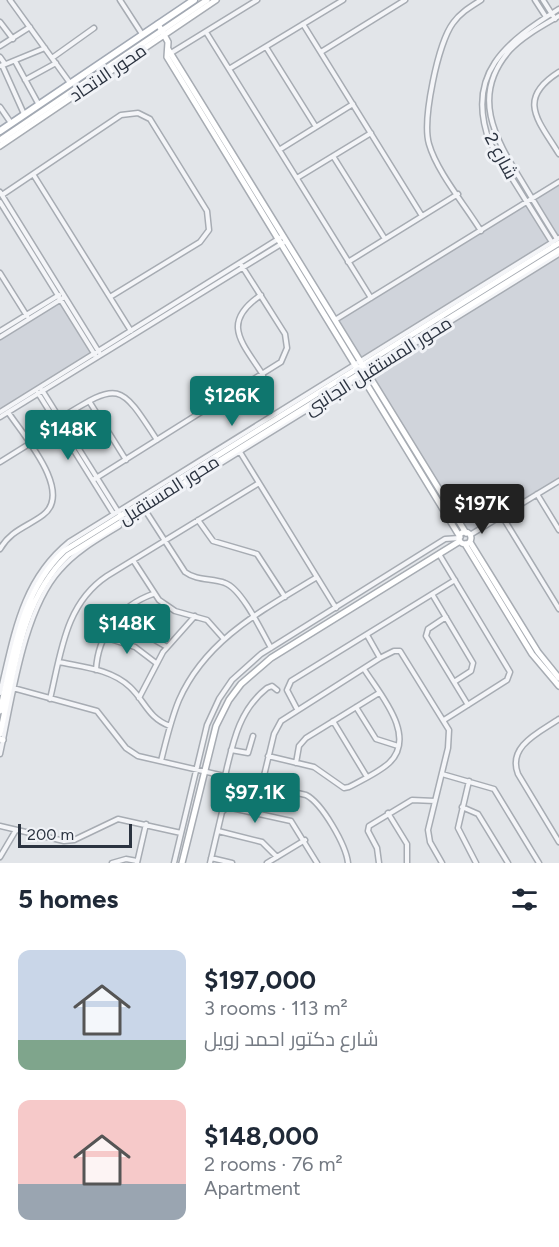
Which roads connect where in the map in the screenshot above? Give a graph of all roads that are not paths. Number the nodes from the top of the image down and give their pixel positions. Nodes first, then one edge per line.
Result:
1 (9, 0) edge
2 (120, 0) edge
3 (194, 0) edge
4 (207, 0) edge
5 (216, 0) edge
6 (257, 0) edge
7 (343, 0) edge
8 (405, 0) edge
9 (481, 0) edge
10 (535, 0) edge
11 (543, 0) edge
12 (559, 9) edge
13 (552, 14) junction
14 (546, 17) junction
15 (557, 17) edge
16 (0, 22) edge
17 (549, 22) junction
18 (303, 24) junction
19 (30, 27) junction
20 (94, 28) dead end
21 (161, 30) junction
22 (206, 32) junction
23 (143, 35) junction
24 (13, 39) junction
25 (0, 46) edge
26 (266, 47) junction
27 (45, 48) junction
28 (169, 51) junction
29 (321, 52) junction
30 (0, 57) edge
31 (52, 58) junction
32 (15, 61) junction
33 (56, 63) junction
34 (2, 65) edge
35 (230, 69) junction
36 (559, 72) edge
37 (25, 80) junction
38 (71, 83) junction
39 (353, 104) junction
40 (39, 105) junction
41 (0, 107) edge
42 (25, 114) junction
43 (11, 123) junction
44 (316, 127) junction
45 (0, 131) edge
46 (370, 133) junction
47 (0, 140) edge
48 (0, 146) edge
49 (279, 150) junction
50 (559, 154) edge
51 (333, 156) junction
52 (33, 174) junction
53 (297, 178) junction
54 (559, 182) edge
55 (1, 193) edge
56 (458, 194) junction
57 (532, 199) junction
58 (0, 202) edge
59 (527, 202) junction
60 (422, 216) junction
61 (481, 231) junction
62 (285, 239) junction
63 (385, 240) junction
64 (278, 243) junction
65 (557, 246) edge
66 (348, 262) junction
67 (242, 265) junction
68 (0, 273) edge
69 (6, 282) junction
70 (0, 286) edge
71 (261, 295) junction
72 (62, 296) junction
73 (110, 297) junction
74 (371, 298) junction
75 (28, 317) junction
76 (335, 321) junction
77 (0, 332) edge
78 (132, 333) junction
79 (0, 338) edge
80 (98, 354) junction
81 (360, 369) junction
82 (263, 375) junction
83 (39, 390) junction
84 (89, 401) junction
85 (7, 410) junction
86 (0, 412) edge
87 (0, 417) edge
88 (58, 420) junction
89 (157, 441) junction
90 (29, 444) junction
91 (240, 452) junction
92 (126, 460) junction
93 (0, 462) edge
94 (95, 479) junction
95 (559, 481) edge
96 (259, 483) junction
97 (537, 494) junction
98 (145, 510) junction
99 (118, 516) junction
100 (502, 516) junction
101 (130, 517) junction
102 (198, 520) junction
103 (559, 530) edge
104 (464, 539) junction
105 (164, 541) junction
106 (0, 549) edge
107 (439, 554) junction
108 (133, 560) junction
109 (317, 577) junction
110 (455, 580) junction
111 (153, 594) junction
112 (432, 594) junction
113 (285, 597) junction
114 (338, 606) junction
115 (559, 609) edge
116 (123, 611) junction
117 (345, 612) junction
118 (195, 615) junction
119 (252, 617) junction
120 (446, 617) junction
121 (367, 634) junction
122 (104, 637) junction
123 (223, 638) junction
124 (167, 647) junction
125 (271, 648) junction
126 (380, 658) junction
127 (59, 662) junction
128 (156, 663) junction
129 (364, 669) junction
130 (96, 670) junction
131 (559, 678) edge
132 (454, 682) junction
133 (559, 686) edge
134 (5, 689) edge
135 (278, 690) dead end
136 (379, 693) junction
137 (50, 699) junction
138 (139, 699) junction
139 (468, 705) junction
140 (356, 707) junction
141 (297, 709) junction
142 (0, 711) edge
143 (559, 719) edge
144 (444, 720) junction
145 (333, 721) junction
146 (170, 726) junction
147 (0, 734) edge
148 (253, 736) dead end
149 (2, 740) edge
150 (398, 746) junction
151 (231, 750) junction
152 (0, 754) edge
153 (268, 756) junction
154 (161, 761) junction
155 (296, 763) junction
156 (197, 770) junction
157 (204, 771) junction
158 (442, 774) junction
159 (225, 776) junction
160 (367, 777) junction
161 (469, 781) junction
162 (262, 784) junction
163 (435, 801) junction
164 (462, 807) junction
165 (388, 813) junction
166 (146, 824) junction
167 (0, 826) edge
168 (16, 830) junction
169 (218, 831) junction
170 (181, 833) junction
171 (305, 840) junction
172 (559, 842) edge
173 (0, 857) edge
174 (277, 857) junction
175 (211, 860) edge
176 (137, 862) edge
177 (112, 863) edge
178 (174, 863) edge
179 (182, 863) edge
180 (232, 863) edge
181 (267, 863) edge
182 (317, 863) edge
183 (348, 863) edge
184 (379, 863) edge
185 (407, 863) edge
186 (442, 863) edge
187 (476, 863) edge
188 (508, 863) edge
189 (539, 863) edge

1 - 19 street
2 - 23 street
3 - 21 main road
4 - 21 street, محور الاتحاد
5 - 21 street, محور الاتحاد
6 - 22 street
7 - 18 street
8 - 29 street
9 - 56 street
10 - 14 street
11 - 13 street
12 - 13 street, شارع 2
13 - 14 street, شارع 2
13 - 15 street
14 - 17 street
14 - 59 street, شارع 2
15 - 17 street, شارع 2
16 - 24 street
17 - 57 street, شارع 2
18 - 26 street
18 - 29 street
19 - 24 street
19 - 27 street
20 - 31 street
21 - 23 main road
21 - 28 street
21 - 47 street, محور الاتحاد
21 - 48 street, محور الاتحاد
22 - 28 street
22 - 35 street
23 - 38 main road
24 - 25 street
26 - 35 street
26 - 44 street
27 - 31 street
27 - 32 street
28 - 62 street
28 - 64 street
29 - 39 street
30 - 34 street
31 - 33 street
32 - 34 street
32 - 37 street
33 - 37 street
33 - 38 street
34 - 42 street
35 - 49 street
36 - 50 street
37 - 40 street
38 - 40 main road
39 - 44 street
39 - 46 street
40 - 42 main road
41 - 43 street
42 - 43 main road
43 - 45 main road
44 - 49 street
46 - 51 street
46 - 60 street
49 - 53 street
51 - 53 street
51 - 63 street
52 - 55 street
52 - 73 street
52 - 73 street
53 - 66 street
54 - 57 street
55 - 72 street
56 - 60 street
56 - 61 street
57 - 59 street
57 - 65 street, شارع 2
58 - 72 street
59 - 61 street
59 - 65 street, شارع 2
60 - 63 street
61 - 74 street
62 - 64 street
62 - 76 street
63 - 66 street
64 - 67 street
64 - 81 street
65 - 81 street, محور المستقبل
65 - 81 street, محور المستقبل الجانبى
66 - 74 street
67 - 71 street
67 - 78 street
68 - 69 street
69 - 70 street
69 - 75 street
71 - 82 street
71 - 82 street
72 - 75 street
72 - 80 street
73 - 78 street
74 - 76 street
75 - 77 street
75 - 79 street
76 - 81 street
78 - 80 street
80 - 83 street
81 - 91 street, محور المستقبل الجانبى
81 - 99 street, محور المستقبل
81 - 101 street, محور المستقبل
81 - 104 street
82 - 89 street
83 - 85 street
83 - 88 street
84 - 88 street
84 - 89 street
84 - 92 street
85 - 86 street
85 - 87 street
85 - 90 street
88 - 94 street
89 - 92 street
90 - 93 street
90 - 106 street
91 - 96 street
91 - 98 street, محور المستقبل الجانبى
92 - 94 street
94 - 99 street
95 - 97 street
96 - 102 street
96 - 109 street
97 - 100 street
97 - 103 street
98 - 101 street, محور المستقبل الجانبى
98 - 105 street
99 - 101 street, محور المستقبل
99 - 134 street, محور المستقبل
99 - 134 street, محور المستقبل الجانبى
100 - 104 street
100 - 115 street
101 - 134 street, محور المستقبل الجانبى
102 - 105 street
102 - 113 street
104 - 107 street
104 - 114 street
104 - 131 street
104 - 133 street
105 - 108 street
105 - 119 street
107 - 110 street
107 - 117 street
108 - 111 street
108 - 127 street
109 - 113 street
109 - 114 street
110 - 112 street
110 - 139 street
111 - 116 street
111 - 118 street
112 - 120 street
112 - 121 street
113 - 119 street
114 - 117 street
114 - 125 street
116 - 122 street
116 - 124 street
117 - 157 street
118 - 123 street
118 - 124 street
119 - 123 street
119 - 125 street
120 - 132 street
120 - 132 street
121 - 126 street
121 - 141 street
122 - 128 street
122 - 130 street
123 - 146 street
124 - 128 street
125 - 156 street
126 - 129 street
126 - 144 street
127 - 130 street
127 - 137 street
128 - 138 street
129 - 136 street
129 - 141 street
130 - 138 street
132 - 139 street
134 - 137 street
134 - 142 street, محور المستقبل
134 - 147 street, محور المستقبل
134 - 149 street, محور المستقبل الجانبى
135 - 151 street
136 - 140 street
136 - 150 street
137 - 154 street
138 - 146 street
139 - 144 street
140 - 145 street
140 - 150 street
141 - 153 street
143 - 172 street
144 - 158 street
145 - 155 street
145 - 160 street
146 - 154 street
148 - 151 street
149 - 152 street, محور المستقبل الجانبى
150 - 160 street
151 - 159 street
153 - 155 street
153 - 162 street
154 - 156 street
155 - 160 street
156 - 157 street
156 - 170 street
157 - 159 street
157 - 179 street
158 - 161 street
158 - 163 street
159 - 162 street
161 - 164 street
161 - 189 street
162 - 183 street
163 - 165 street
163 - 186 street
164 - 187 street
164 - 188 street
165 - 184 street
165 - 185 street
166 - 168 street
166 - 170 street
166 - 176 street
167 - 168 street
168 - 173 street
169 - 171 street
169 - 174 street
169 - 175 street
170 - 178 street
171 - 174 street
171 - 182 street
174 - 181 street
175 - 180 street
176 - 177 street

